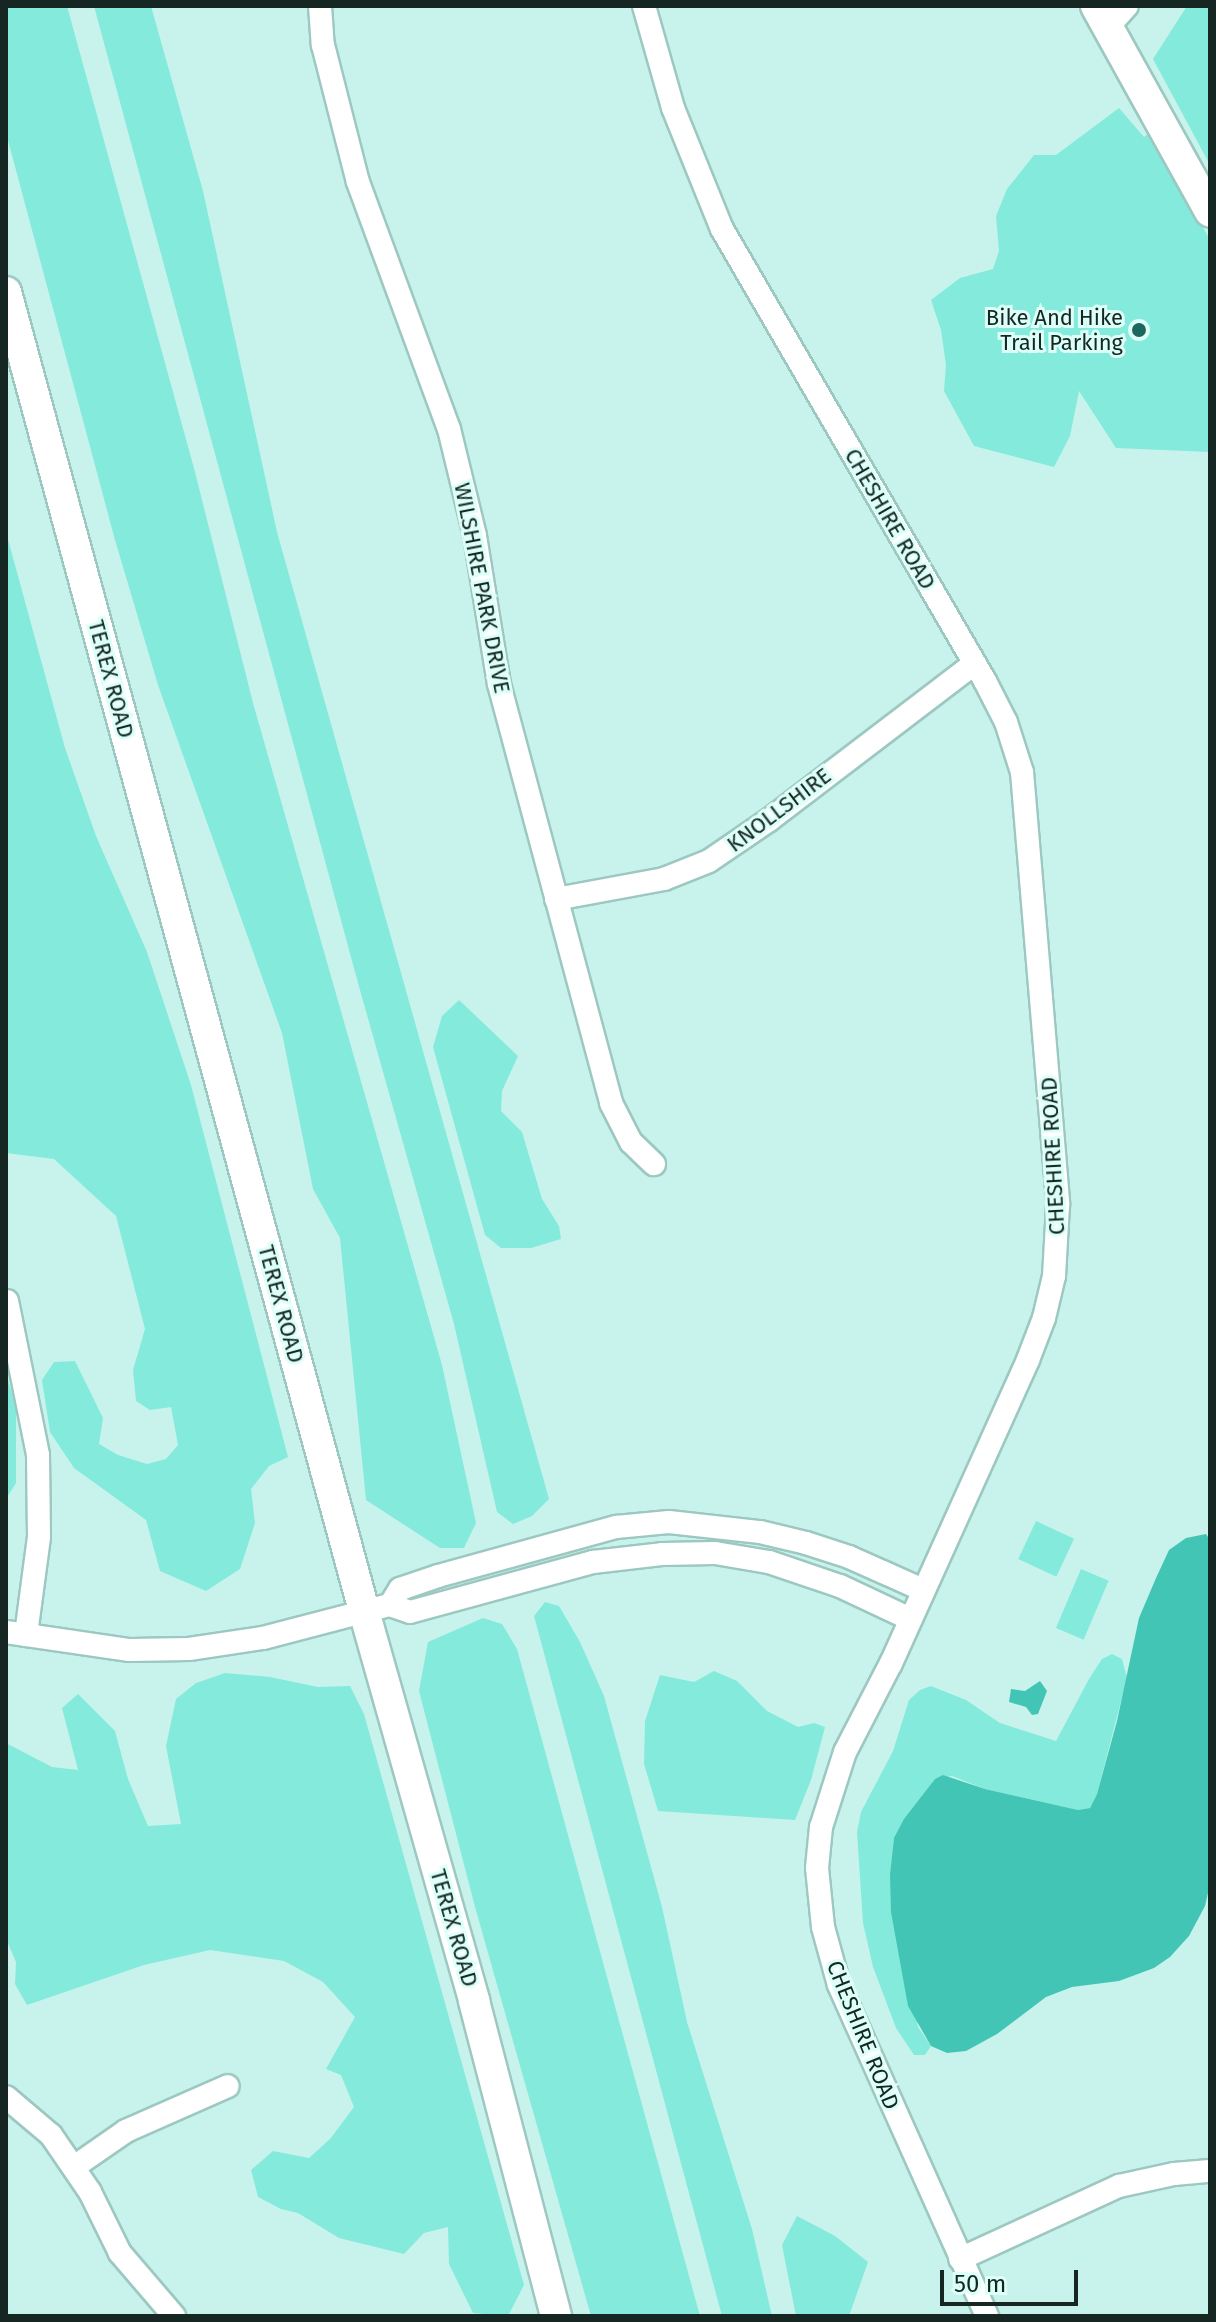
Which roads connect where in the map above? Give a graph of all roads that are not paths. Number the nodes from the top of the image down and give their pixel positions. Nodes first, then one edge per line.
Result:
1 (320, 6) edge
2 (644, 6) edge
3 (1111, 13) edge
4 (1210, 212) edge
5 (6, 292) edge
6 (974, 664) junction
7 (556, 899) junction
8 (654, 1164) dead end
9 (7, 1301) edge
10 (718, 1526) junction
11 (585, 1535) junction
12 (715, 1553) junction
13 (593, 1562) junction
14 (923, 1590) junction
15 (377, 1608) junction
16 (910, 1619) junction
17 (16, 1633) edge
18 (228, 2086) dead end
19 (6, 2097) edge
20 (74, 2167) junction
21 (1210, 2171) edge
22 (960, 2259) junction
23 (174, 2316) edge
24 (556, 2316) edge
25 (987, 2316) edge

1 - 7 street, WILSHIRE PARK DRIVE
2 - 6 street, CHESHIRE ROAD
3 - 4 main road
5 - 15 main road, TEREX ROAD
6 - 7 street, KNOLLSHIRE
6 - 14 street, CHESHIRE ROAD
7 - 8 street, WILSHIRE PARK DRIVE
9 - 17 street
10 - 11 street
10 - 12 street
10 - 14 street
11 - 13 street
11 - 15 street
12 - 13 street
12 - 16 street
13 - 15 street
14 - 16 street, CHESHIRE ROAD
15 - 17 street
15 - 24 main road, TEREX ROAD
16 - 22 street, CHESHIRE ROAD
18 - 20 street
19 - 20 street
20 - 23 street
21 - 22 street
22 - 25 street, CHESHIRE ROAD

